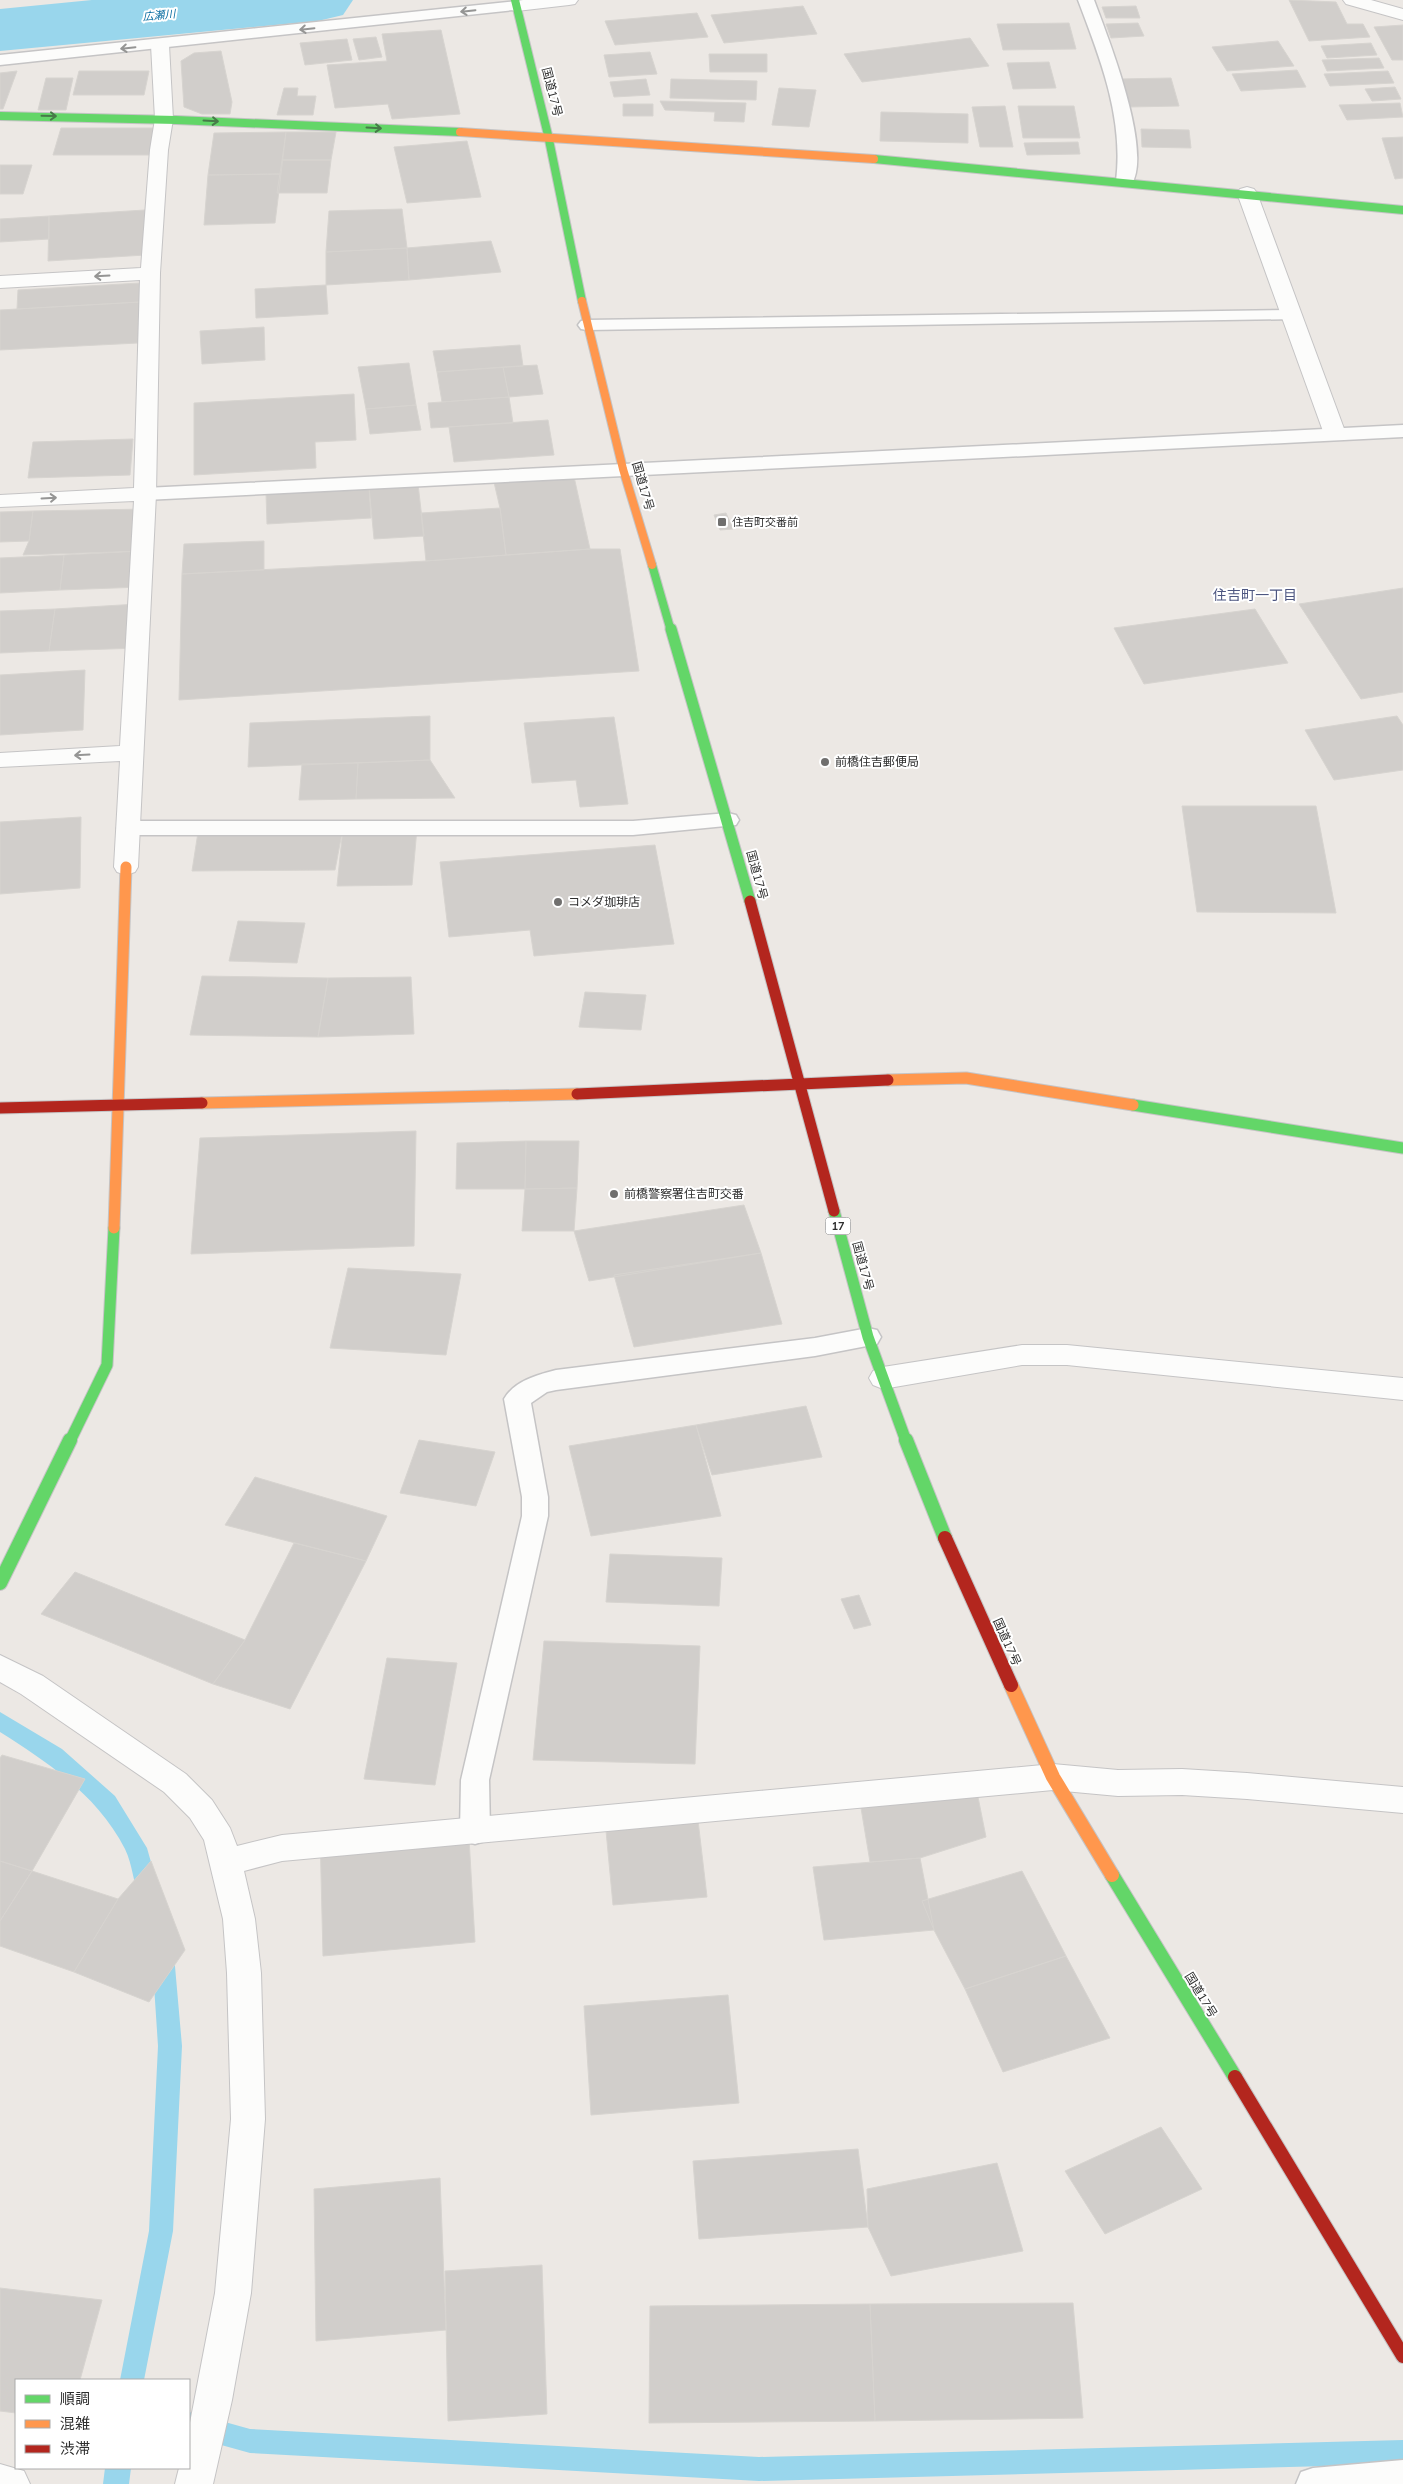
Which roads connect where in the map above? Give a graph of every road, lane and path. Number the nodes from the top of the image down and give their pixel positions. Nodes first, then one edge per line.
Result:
1 (569, 0) edge
2 (1086, 0) edge
3 (1352, 0) edge
4 (516, 3) edge
5 (1403, 15) edge
6 (160, 45) junction
7 (0, 60) edge
8 (0, 116) edge
9 (164, 119) junction
10 (548, 135) junction
11 (1125, 181) junction
12 (1247, 193) junction
13 (1403, 210) edge
14 (150, 273) junction
15 (0, 282) edge
16 (1290, 315) junction
17 (587, 325) junction
18 (1403, 432) edge
19 (1334, 434) junction
20 (623, 469) junction
21 (145, 494) junction
22 (0, 501) edge
23 (131, 752) junction
24 (0, 760) edge
25 (728, 820) junction
26 (128, 828) junction
27 (126, 867) joint
28 (800, 1083) junction
29 (118, 1106) junction
30 (0, 1108) edge
31 (1403, 1148) edge
32 (868, 1337) junction
33 (883, 1378) junction
34 (1403, 1389) edge
35 (0, 1583) edge
36 (0, 1667) edge
37 (1053, 1777) junction
38 (1403, 1800) edge
39 (475, 1832) junction
40 (226, 1862) junction
41 (1403, 2356) edge
42 (1403, 2476) edge
43 (0, 2482) edge
44 (11, 2484) edge
45 (194, 2484) edge
46 (1313, 2484) edge

1 - 4 street
2 - 11 lane
3 - 5 street
4 -> 6 lane
4 - 10 main road, 国道17号 / 17
6 -> 7 lane
6 - 9 street
8 -> 9 main road
9 -> 10 main road
9 - 14 street
10 - 11 main road
10 - 17 main road, 国道17号 / 17
11 - 12 main road
12 - 13 main road
12 - 16 street
14 -> 15 street
14 - 21 street
16 - 17 lane
16 - 19 street
17 - 20 main road, 国道17号 / 17
18 - 19 lane
19 - 20 lane
20 - 21 lane
20 - 25 main road, 国道17号 / 17
22 -> 21 street
21 - 23 street
23 -> 24 street
23 - 26 street
25 - 26 lane
25 - 28 main road, 国道17号 / 17
26 - 27 street
27 - 29 main road
28 - 29 main road
28 - 31 main road
28 - 32 main road, 国道17号 / 17
29 - 30 main road
29 - 35 main road
32 - 33 main road, 国道17号 / 17
32 - 39 lane
33 - 34 street
33 - 37 main road, 国道17号 / 17
36 - 40 street
37 - 38 street
37 - 39 street
37 - 41 main road, 国道17号 / 17
39 - 40 street
40 - 45 street
42 - 46 lane
43 - 44 street

